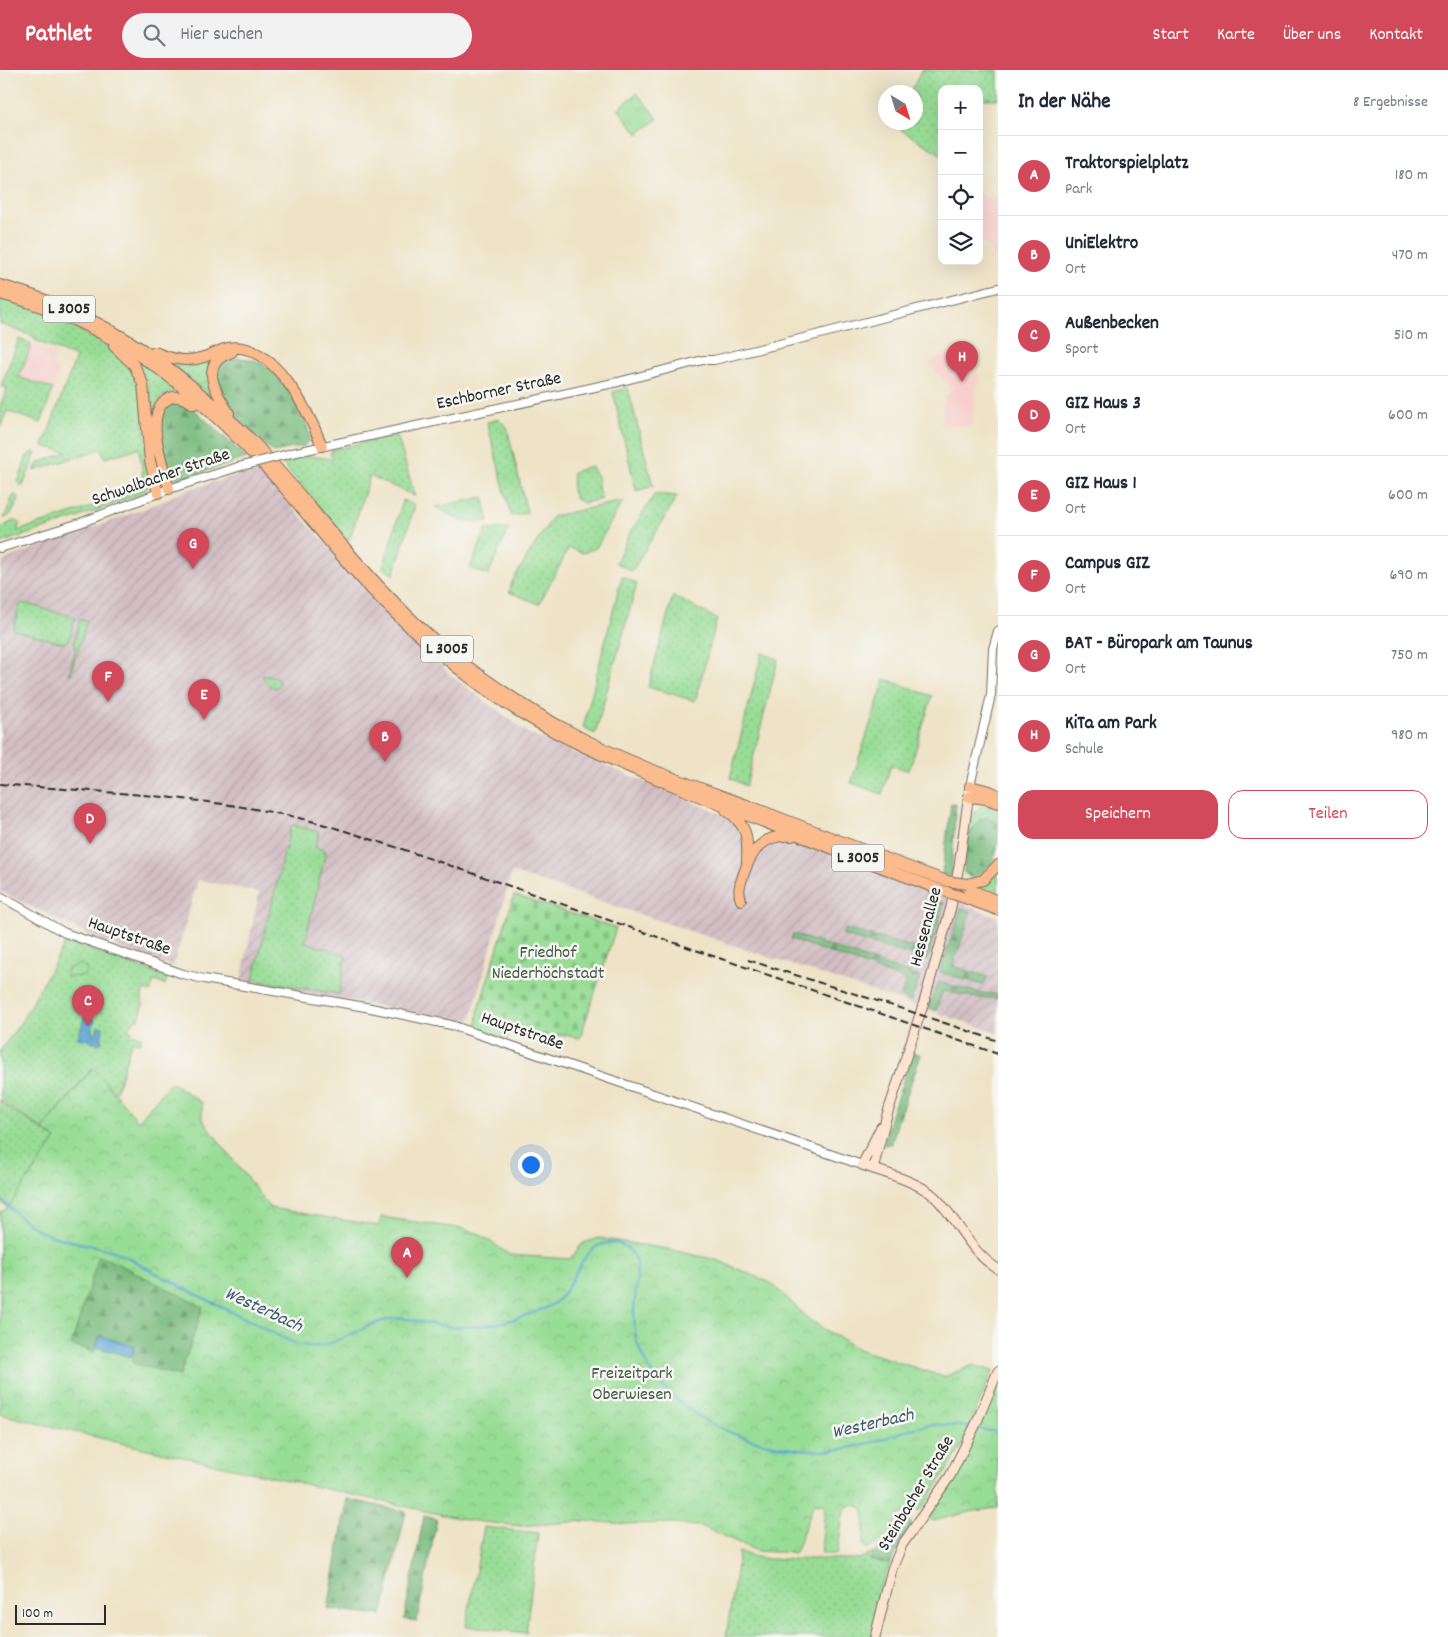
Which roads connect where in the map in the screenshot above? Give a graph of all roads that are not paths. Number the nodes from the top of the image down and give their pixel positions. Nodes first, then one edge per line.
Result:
1 (0, 285) edge
2 (998, 288) edge
3 (0, 294) edge
4 (105, 336) junction
5 (134, 343) junction
6 (250, 351) junction
7 (215, 417) junction
8 (249, 437) junction
9 (322, 446) junction
10 (170, 489) junction
11 (158, 493) junction
12 (12, 546) junction
13 (0, 548) edge
14 (0, 553) edge
15 (998, 631) edge
16 (969, 792) junction
17 (998, 795) edge
18 (712, 802) junction
19 (998, 803) edge
20 (803, 837) junction
21 (748, 863) junction
22 (998, 865) edge
23 (943, 884) junction
24 (965, 890) junction
25 (0, 896) edge
26 (741, 900) dead end
27 (998, 901) edge
28 (998, 910) edge
29 (886, 1118) junction
30 (862, 1165) junction
31 (873, 1169) junction
32 (998, 1269) edge
33 (998, 1371) edge
34 (875, 1637) edge

1 - 5 highway, L 3005
2 - 9 street, Eschborner Straße
3 - 4 highway, L 3005
4 - 7 highway, L 3005
4 - 11 highway
5 - 6 highway
5 - 8 highway, L 3005
6 - 8 highway
6 - 9 highway
7 - 10 highway
7 - 18 highway, L 3005
8 - 23 highway, L 3005
9 - 10 street, Schwalbacher Straße, bridge
10 - 11 street, Schwalbacher Straße
11 - 12 street, Schwalbacher Straße
12 - 13 street, Schwalbacher Straße
12 - 14 street, Schwalbacher Straße
15 - 16 street, Hessenallee
16 - 17 highway
16 - 19 highway
16 - 29 main road, Hessenallee
18 - 20 highway, L 3005
18 - 21 highway
20 - 21 highway
20 - 23 highway, L 3005
21 - 26 highway
22 - 24 highway
23 - 24 highway, L 3005, bridge
24 - 27 highway, L 3005
24 - 28 highway, L 3005
25 - 30 street, Hauptstraße
29 - 30 main road, Hessenallee
29 - 31 main road, Hessenallee
30 - 31 main road, Hauptstraße
31 - 32 main road, Hauptstraße
33 - 34 main road, Steinbacher Straße

